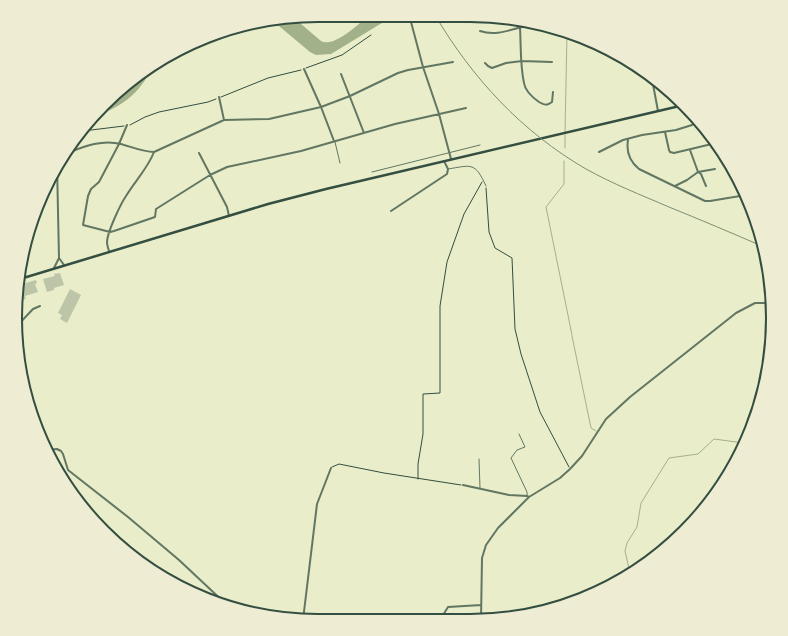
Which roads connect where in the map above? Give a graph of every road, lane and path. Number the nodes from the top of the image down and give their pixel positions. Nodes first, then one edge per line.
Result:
1 (410, 22) edge
2 (520, 27) joint
3 (480, 31) dead end
4 (371, 36) dead end
5 (522, 61) junction
6 (453, 62) dead end
7 (552, 62) dead end
8 (485, 64) dead end
9 (423, 67) junction
10 (304, 69) junction
11 (341, 74) dead end
12 (653, 86) edge
13 (553, 92) dead end
14 (350, 96) junction
15 (219, 97) junction
16 (321, 107) junction
17 (677, 107) edge
18 (466, 108) dead end
19 (658, 111) junction
20 (439, 114) junction
21 (224, 120) junction
22 (127, 125) junction
23 (692, 126) edge
24 (89, 130) edge
25 (665, 132) junction
26 (364, 133) junction
27 (628, 140) junction
28 (334, 141) junction
29 (119, 144) junction
30 (480, 144) dead end
31 (710, 145) edge
32 (690, 150) junction
33 (74, 151) edge
34 (154, 152) junction
35 (199, 152) dead end
36 (599, 152) dead end
37 (448, 153) junction
38 (451, 159) junction
39 (444, 161) junction
40 (340, 163) dead end
41 (715, 168) dead end
42 (448, 169) junction
43 (372, 172) dead end
44 (698, 172) junction
45 (210, 175) junction
46 (57, 179) edge
47 (483, 180) junction
48 (486, 186) joint
49 (675, 186) junction
50 (706, 186) dead end
51 (739, 196) edge
52 (392, 210) dead end
53 (230, 216) junction
54 (110, 232) junction
55 (109, 251) junction
56 (59, 258) junction
57 (64, 265) junction
58 (54, 268) junction
59 (25, 277) edge
60 (765, 303) edge
61 (40, 306) dead end
62 (22, 321) edge
63 (519, 434) dead end
64 (53, 449) edge
65 (479, 459) dead end
66 (331, 468) joint
67 (570, 469) junction
68 (418, 479) junction
69 (463, 485) joint
70 (480, 488) junction
71 (528, 496) junction
72 (217, 596) edge
73 (481, 605) junction
74 (303, 613) edge
75 (481, 613) edge
76 (444, 614) edge

1 - 9 street
2 - 3 street
2 - 5 street
4 - 10 path
5 - 7 street
5 - 8 street
5 - 13 street
6 - 9 street
9 - 14 street
9 - 20 street
10 - 15 path
10 - 16 street
11 - 14 street
12 - 19 street
14 - 16 street
14 - 26 street
15 - 21 street
15 - 22 path
16 - 21 street
16 - 28 street
17 - 19 main road
18 - 20 street
19 - 38 main road
20 - 26 street
20 - 37 street
21 - 34 street
22 - 24 path
22 - 29 street
23 - 25 street
25 - 27 street
25 - 32 street
26 - 28 street
27 - 36 street
27 - 49 street
28 - 40 lane
28 - 45 street
29 - 33 street
29 - 34 street
29 - 54 street
30 - 37 lane
31 - 32 street
32 - 44 street
34 - 54 street
35 - 45 street
37 - 38 street
37 - 43 lane
38 - 39 main road
39 - 42 street
39 - 53 main road
41 - 44 street
42 - 47 lane
42 - 52 street
44 - 49 street
44 - 50 street
45 - 53 street
45 - 54 street
46 - 56 street
47 - 48 lane
47 - 68 path
48 - 67 path
49 - 51 street
53 - 55 main road
54 - 55 street
55 - 57 main road
56 - 57 street
56 - 58 street
57 - 58 main road
58 - 59 main road
60 - 67 street
61 - 62 street
63 - 71 lane
64 - 72 street
65 - 70 lane
66 - 68 path
66 - 74 street
67 - 71 street
68 - 69 path
69 - 70 street
70 - 71 street
71 - 73 street
73 - 75 street
73 - 76 street

